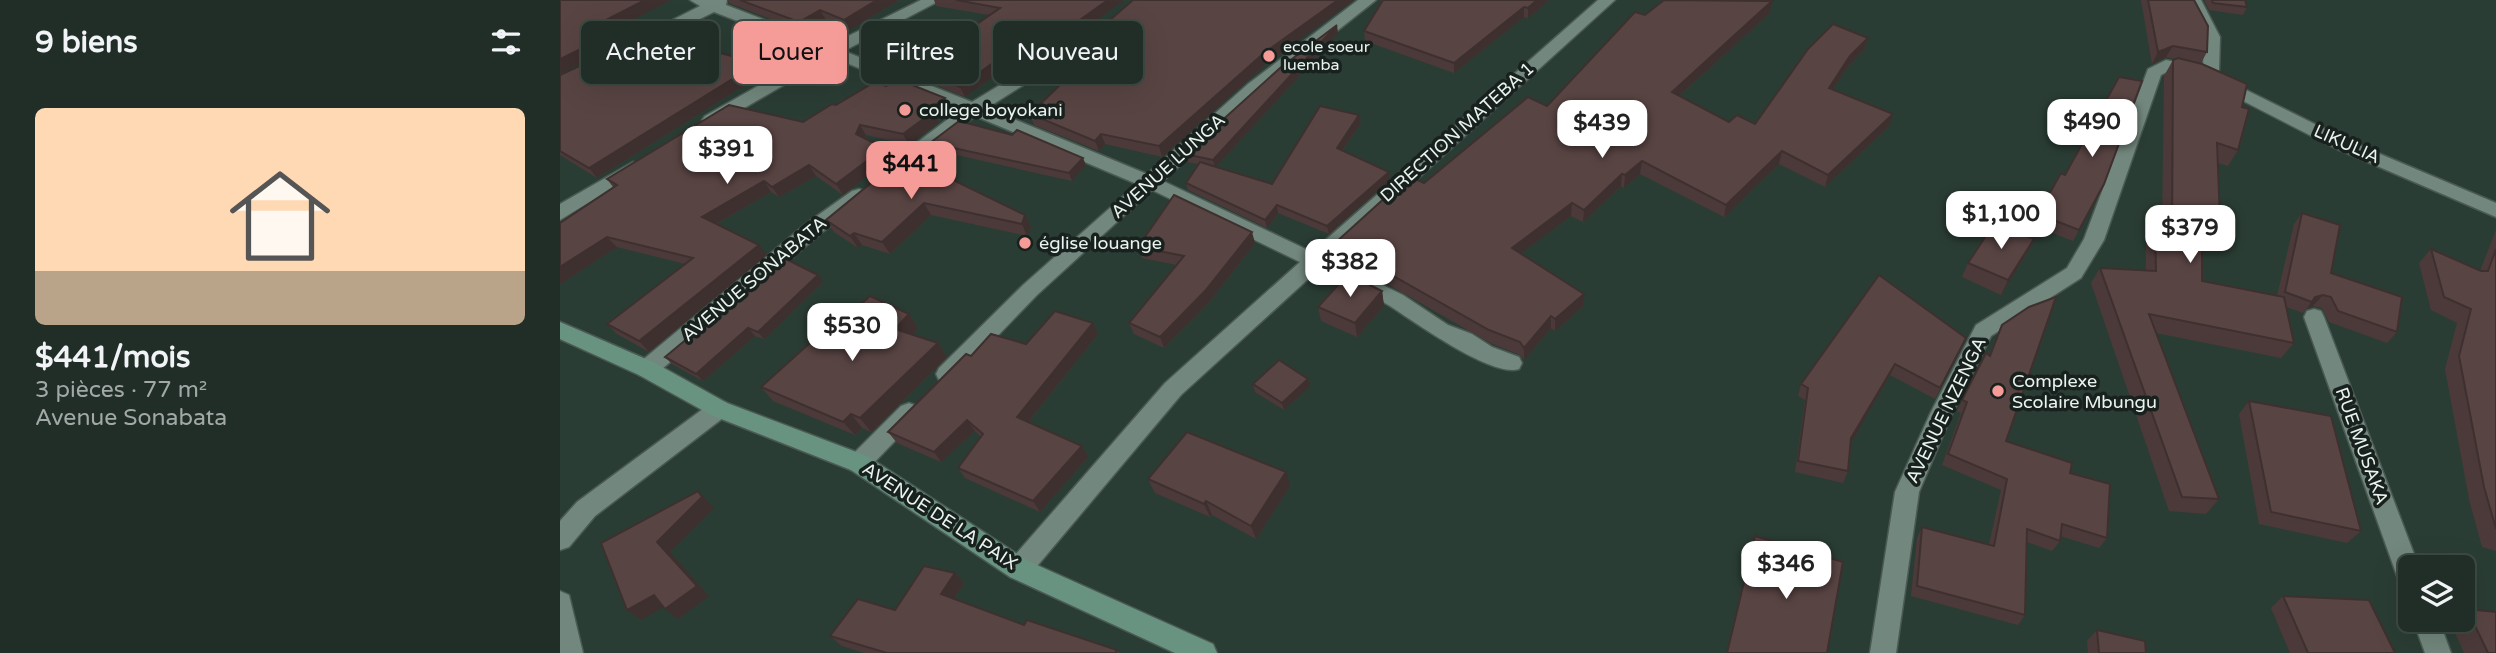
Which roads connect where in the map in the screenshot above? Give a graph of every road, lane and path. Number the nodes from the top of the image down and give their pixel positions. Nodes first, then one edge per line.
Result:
1 (933, 0) edge
2 (1368, 0) edge
3 (1607, 0) edge
4 (2193, 0) edge
5 (712, 2) edge
6 (677, 21) edge
7 (758, 21) edge
8 (847, 43) edge
9 (847, 58) edge
10 (2200, 73) junction
11 (773, 84) edge
12 (1013, 84) edge
13 (972, 110) junction
14 (701, 125) edge
15 (642, 162) edge
16 (1150, 182) junction
17 (2496, 209) edge
18 (560, 212) edge
19 (1313, 262) junction
20 (2314, 317) edge
21 (560, 330) edge
22 (1511, 363) dead end
23 (647, 369) junction
24 (719, 409) junction
25 (859, 463) junction
26 (560, 539) edge
27 (2402, 555) edge
28 (1019, 569) junction
29 (560, 603) edge
30 (2430, 632) edge
31 (570, 653) edge
32 (1204, 653) edge
33 (1882, 653) edge
34 (2438, 653) edge

1 - 8 street
2 - 16 street, AVENUE LUNGA
3 - 19 street, DIRECTION MATEBA 1
4 - 10 street
5 - 6 street
5 - 7 street
9 - 13 street
10 - 17 street, LIKULIA
10 - 33 street, AVENUE NZENGA
11 - 14 street
12 - 13 street, AVENUE SONABATA
13 - 16 street
13 - 23 street, AVENUE SONABATA
15 - 18 street
16 - 19 street
16 - 25 street, AVENUE LUNGA
19 - 22 street
19 - 28 street, DIRECTION MATEBA 1
20 - 27 street, RUE MUSAKA
21 - 23 street, AVENUE DE LA PAIX
23 - 24 street, AVENUE DE LA PAIX
24 - 25 street, AVENUE DE LA PAIX
24 - 26 street
25 - 28 street, AVENUE DE LA PAIX
28 - 32 street, AVENUE DE LA PAIX
29 - 31 street
30 - 34 street

